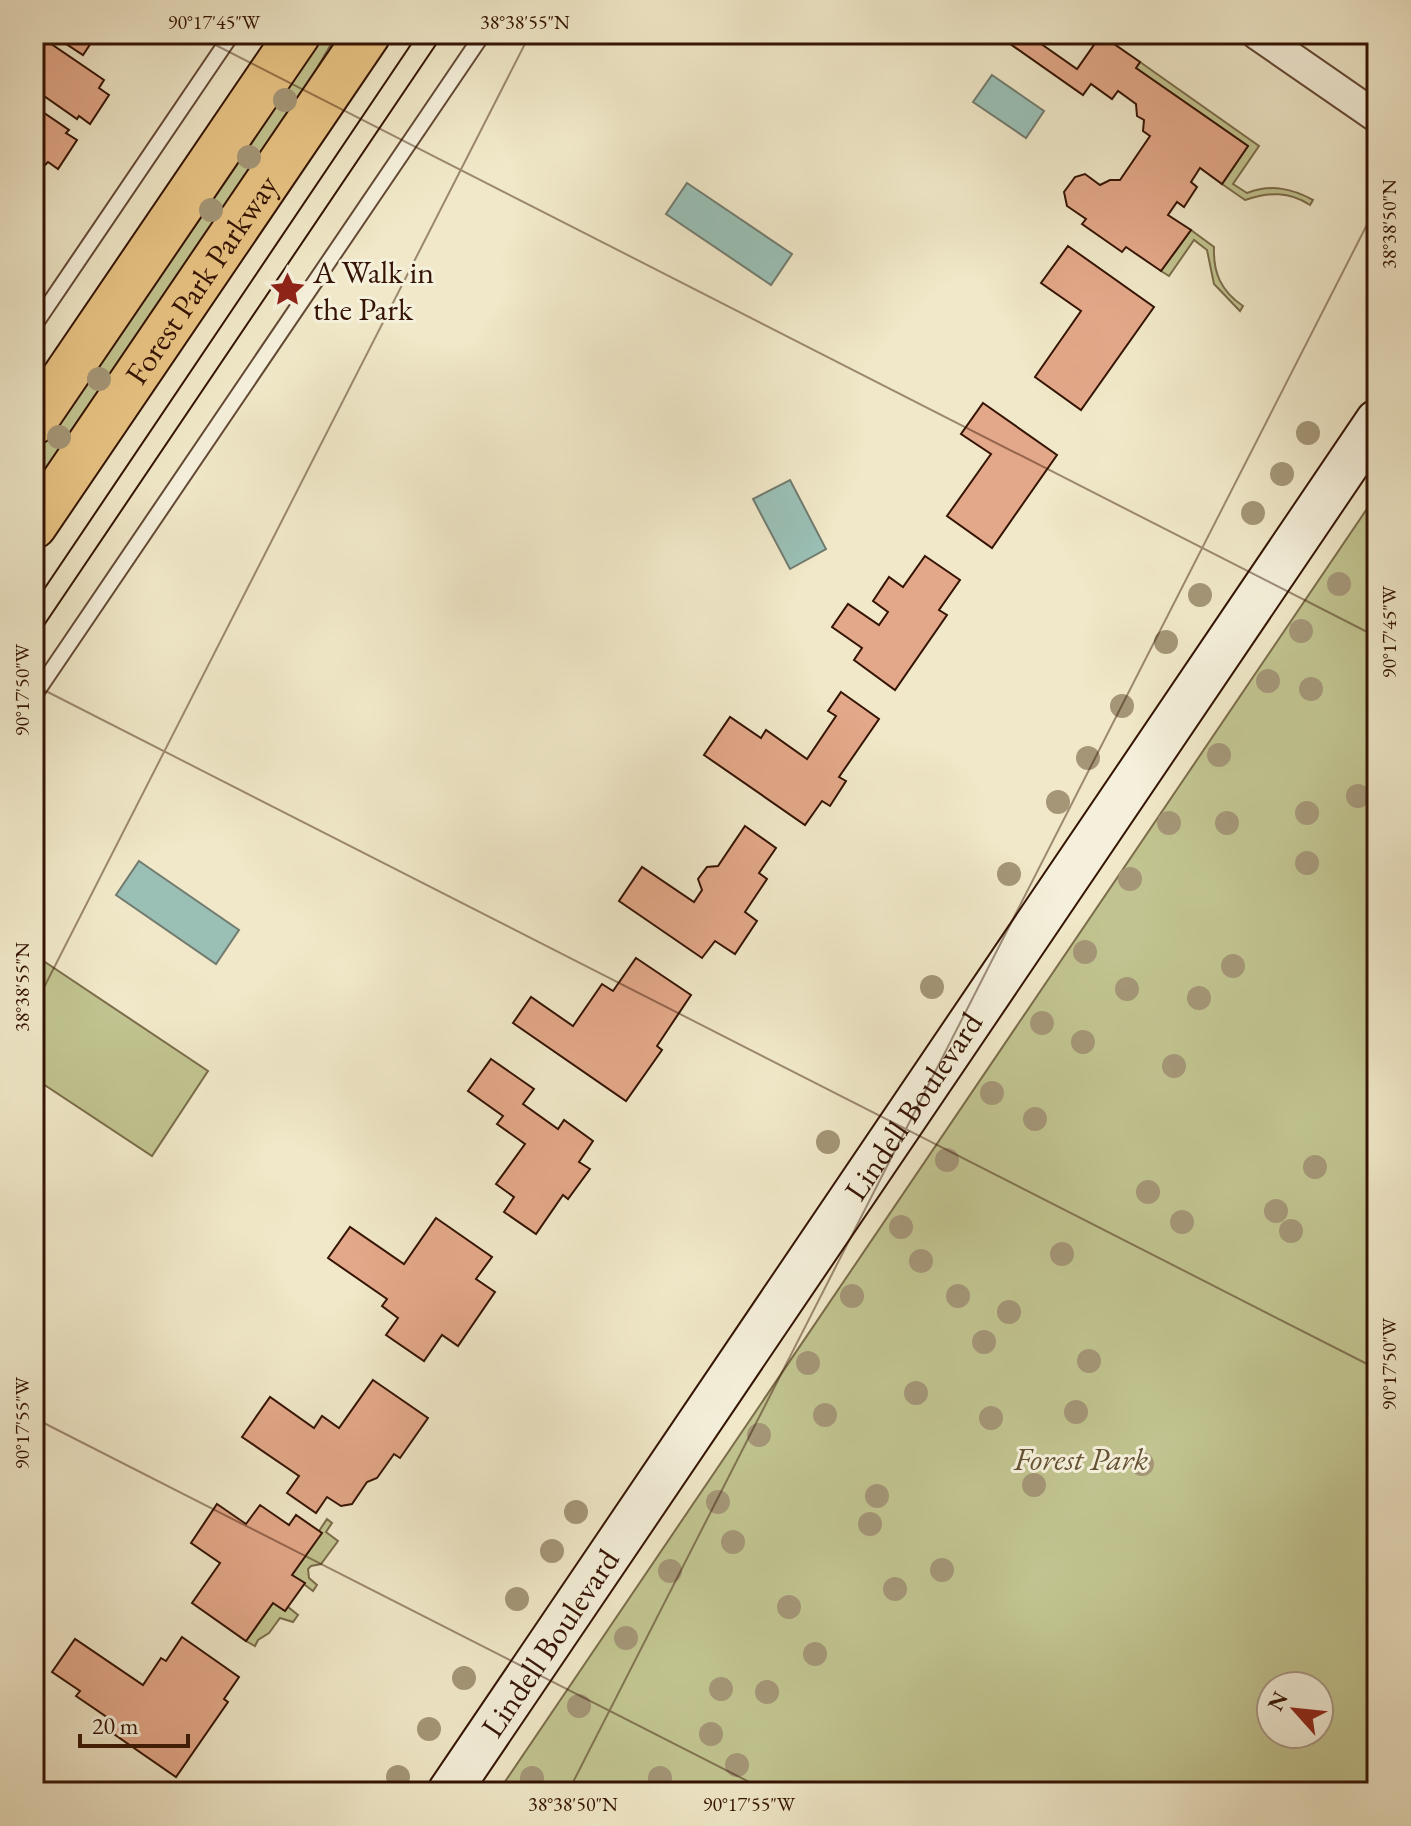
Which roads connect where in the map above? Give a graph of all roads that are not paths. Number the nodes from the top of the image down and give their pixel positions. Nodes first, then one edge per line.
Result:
1 (232, 34) edge
2 (298, 34) edge
3 (368, 34) edge
4 (483, 34) edge
5 (1257, 34) edge
6 (1377, 117) edge
7 (34, 326) edge
8 (1377, 421) edge
9 (34, 422) edge
10 (34, 526) edge
11 (34, 696) edge
12 (449, 1792) edge

1 - 7 lane
2 - 9 main road, Forest Park Parkway
3 - 10 main road, Forest Park Parkway
4 - 11 lane
5 - 6 street
8 - 12 main road, Lindell Boulevard

